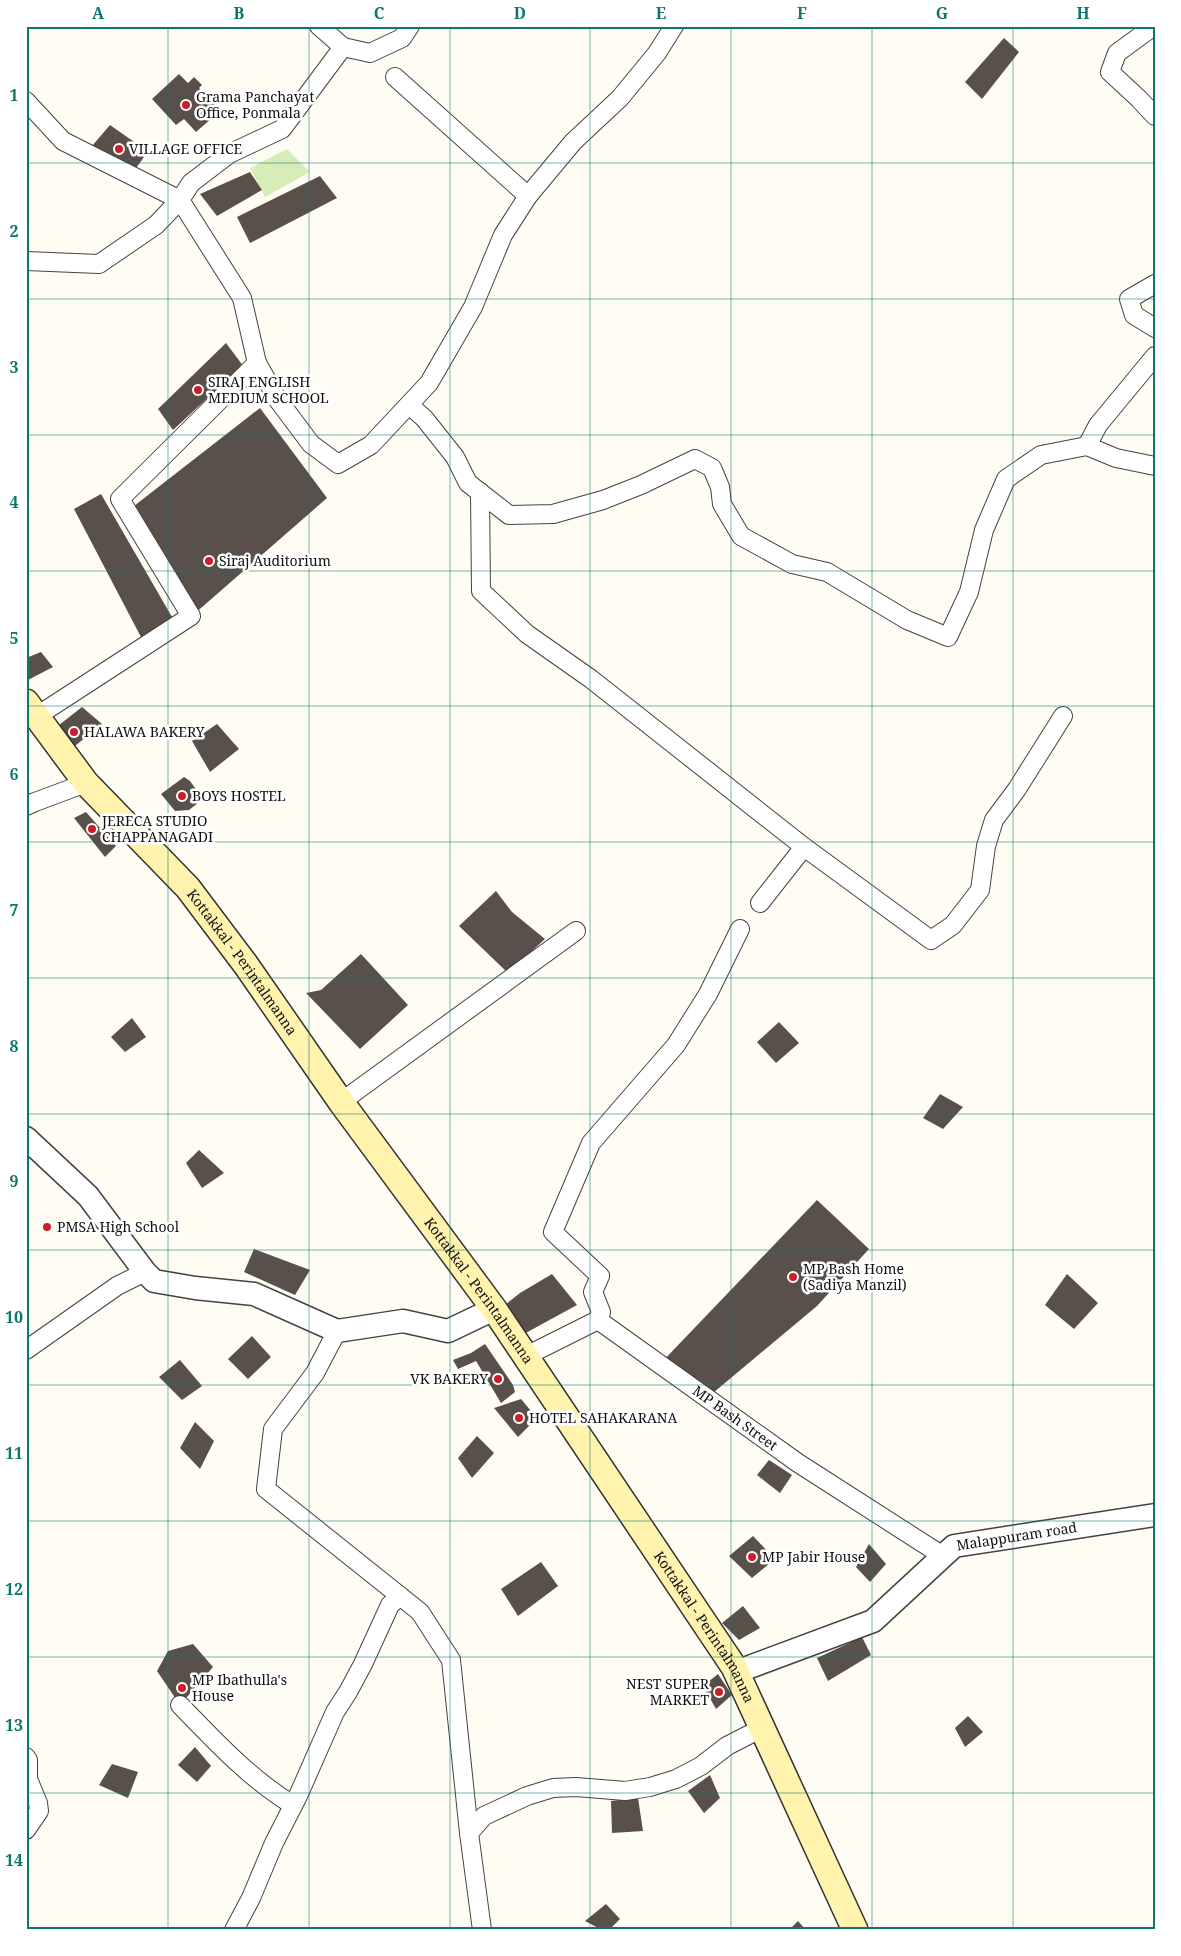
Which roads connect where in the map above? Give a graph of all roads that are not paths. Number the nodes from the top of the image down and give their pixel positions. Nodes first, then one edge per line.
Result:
1 (319, 26) edge
2 (410, 26) edge
3 (674, 26) edge
4 (1154, 26) edge
5 (343, 47) junction
6 (395, 77) dead end
7 (26, 101) edge
8 (1155, 116) edge
9 (528, 196) junction
10 (180, 200) junction
11 (26, 261) edge
12 (1155, 284) edge
13 (1155, 328) edge
14 (1155, 356) edge
15 (257, 363) junction
16 (409, 405) junction
17 (1087, 446) junction
18 (1155, 466) edge
19 (480, 492) junction
20 (32, 709) edge
21 (1063, 716) dead end
22 (86, 783) junction
23 (26, 806) edge
24 (804, 847) junction
25 (760, 903) dead end
26 (740, 929) dead end
27 (576, 931) dead end
28 (340, 1102) junction
29 (26, 1138) edge
30 (144, 1272) junction
31 (494, 1309) junction
32 (598, 1320) junction
33 (337, 1331) junction
34 (26, 1350) edge
35 (526, 1356) junction
36 (1155, 1515) edge
37 (943, 1556) junction
38 (400, 1596) junction
39 (736, 1672) junction
40 (180, 1705) dead end
41 (762, 1728) junction
42 (26, 1757) edge
43 (293, 1805) junction
44 (26, 1830) edge
45 (469, 1833) junction
46 (234, 1930) edge
47 (482, 1930) edge
48 (855, 1930) edge

1 - 5 street
2 - 5 street
3 - 9 street
4 - 8 street
5 - 10 street
6 - 9 street
7 - 10 street
9 - 16 street
10 - 11 street
10 - 15 street
12 - 13 street
14 - 17 street
15 - 16 street
15 - 20 street
16 - 19 street
17 - 18 street
17 - 19 street
19 - 24 street
20 - 22 main road, Kottakkal - Perintalmanna
21 - 24 street
22 - 23 street
22 - 28 main road, Kottakkal - Perintalmanna
24 - 25 street
26 - 32 street
27 - 28 street
28 - 31 main road, Kottakkal - Perintalmanna
29 - 30 street
30 - 33 street
30 - 34 street
31 - 33 street
31 - 35 main road, Kottakkal - Perintalmanna
32 - 35 street
32 - 37 street, MP Bash Street
33 - 38 street
35 - 39 main road, Kottakkal - Perintalmanna
36 - 37 street, Malappuram road
37 - 39 street, Malappuram road
38 - 43 street
38 - 45 street
39 - 41 main road, Kottakkal - Perintalmanna
40 - 43 street
41 - 45 street
41 - 48 main road, Kottakkal - Perintalmanna
42 - 44 street
43 - 46 street
45 - 47 street

